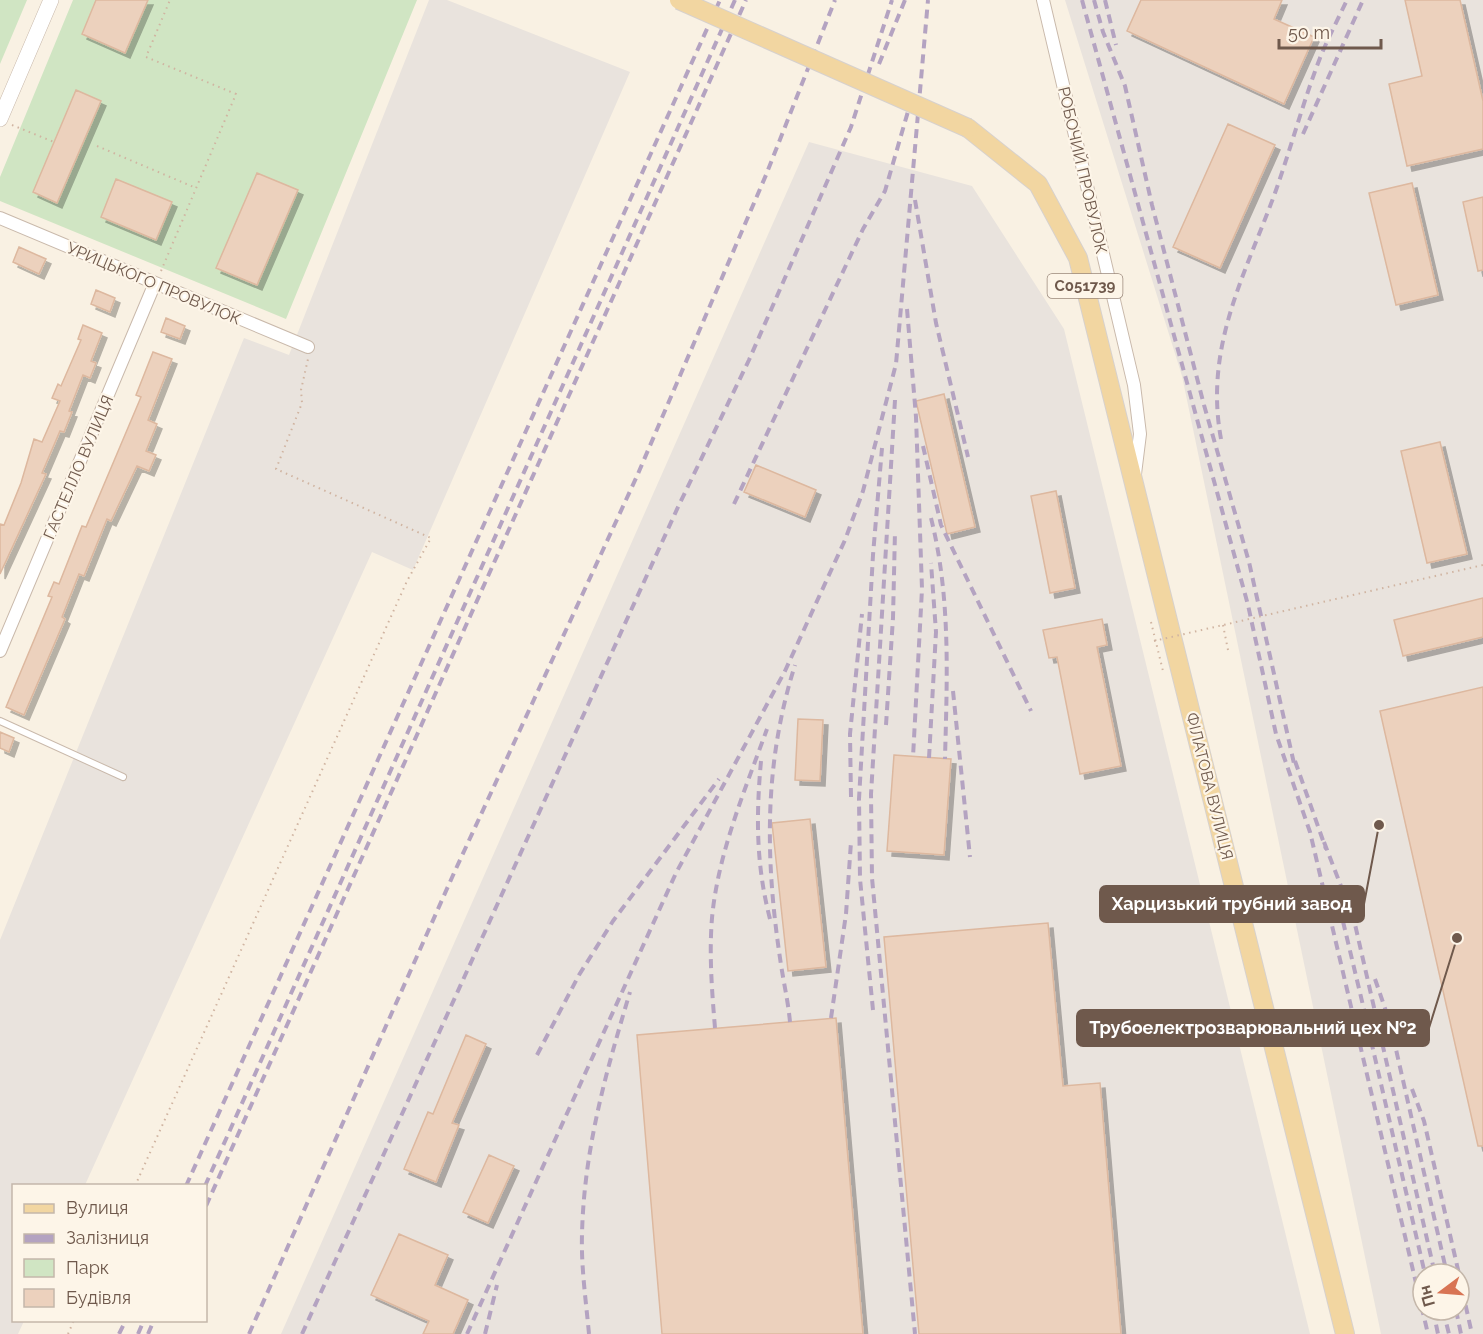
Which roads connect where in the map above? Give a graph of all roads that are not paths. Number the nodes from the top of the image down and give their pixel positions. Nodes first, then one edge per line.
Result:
1 (51, 0) edge
2 (680, 0) edge
3 (1044, 0) edge
4 (5, 122) edge
5 (0, 218) edge
6 (155, 283) junction
7 (308, 347) road end
8 (1112, 393) junction
9 (1135, 394) junction
10 (1135, 482) junction
11 (0, 651) edge
12 (0, 722) edge
13 (123, 777) dead end
14 (1346, 1334) edge

1 - 4 street
2 - 8 main road, С051739, bridge
3 - 9 street, РОБОЧИЙ ПРОВУЛОК
5 - 6 street, УРИЦЬКОГО ПРОВУЛОК
6 - 7 street, УРИЦЬКОГО ПРОВУЛОК
6 - 11 street, ГАСТЕЛЛО ВУЛИЦЯ
8 - 9 street
8 - 10 main road, С051739
9 - 10 street, РОБОЧИЙ ПРОВУЛОК
10 - 14 main road, ФІЛАТОВА ВУЛИЦЯ / С051739
12 - 13 lane

